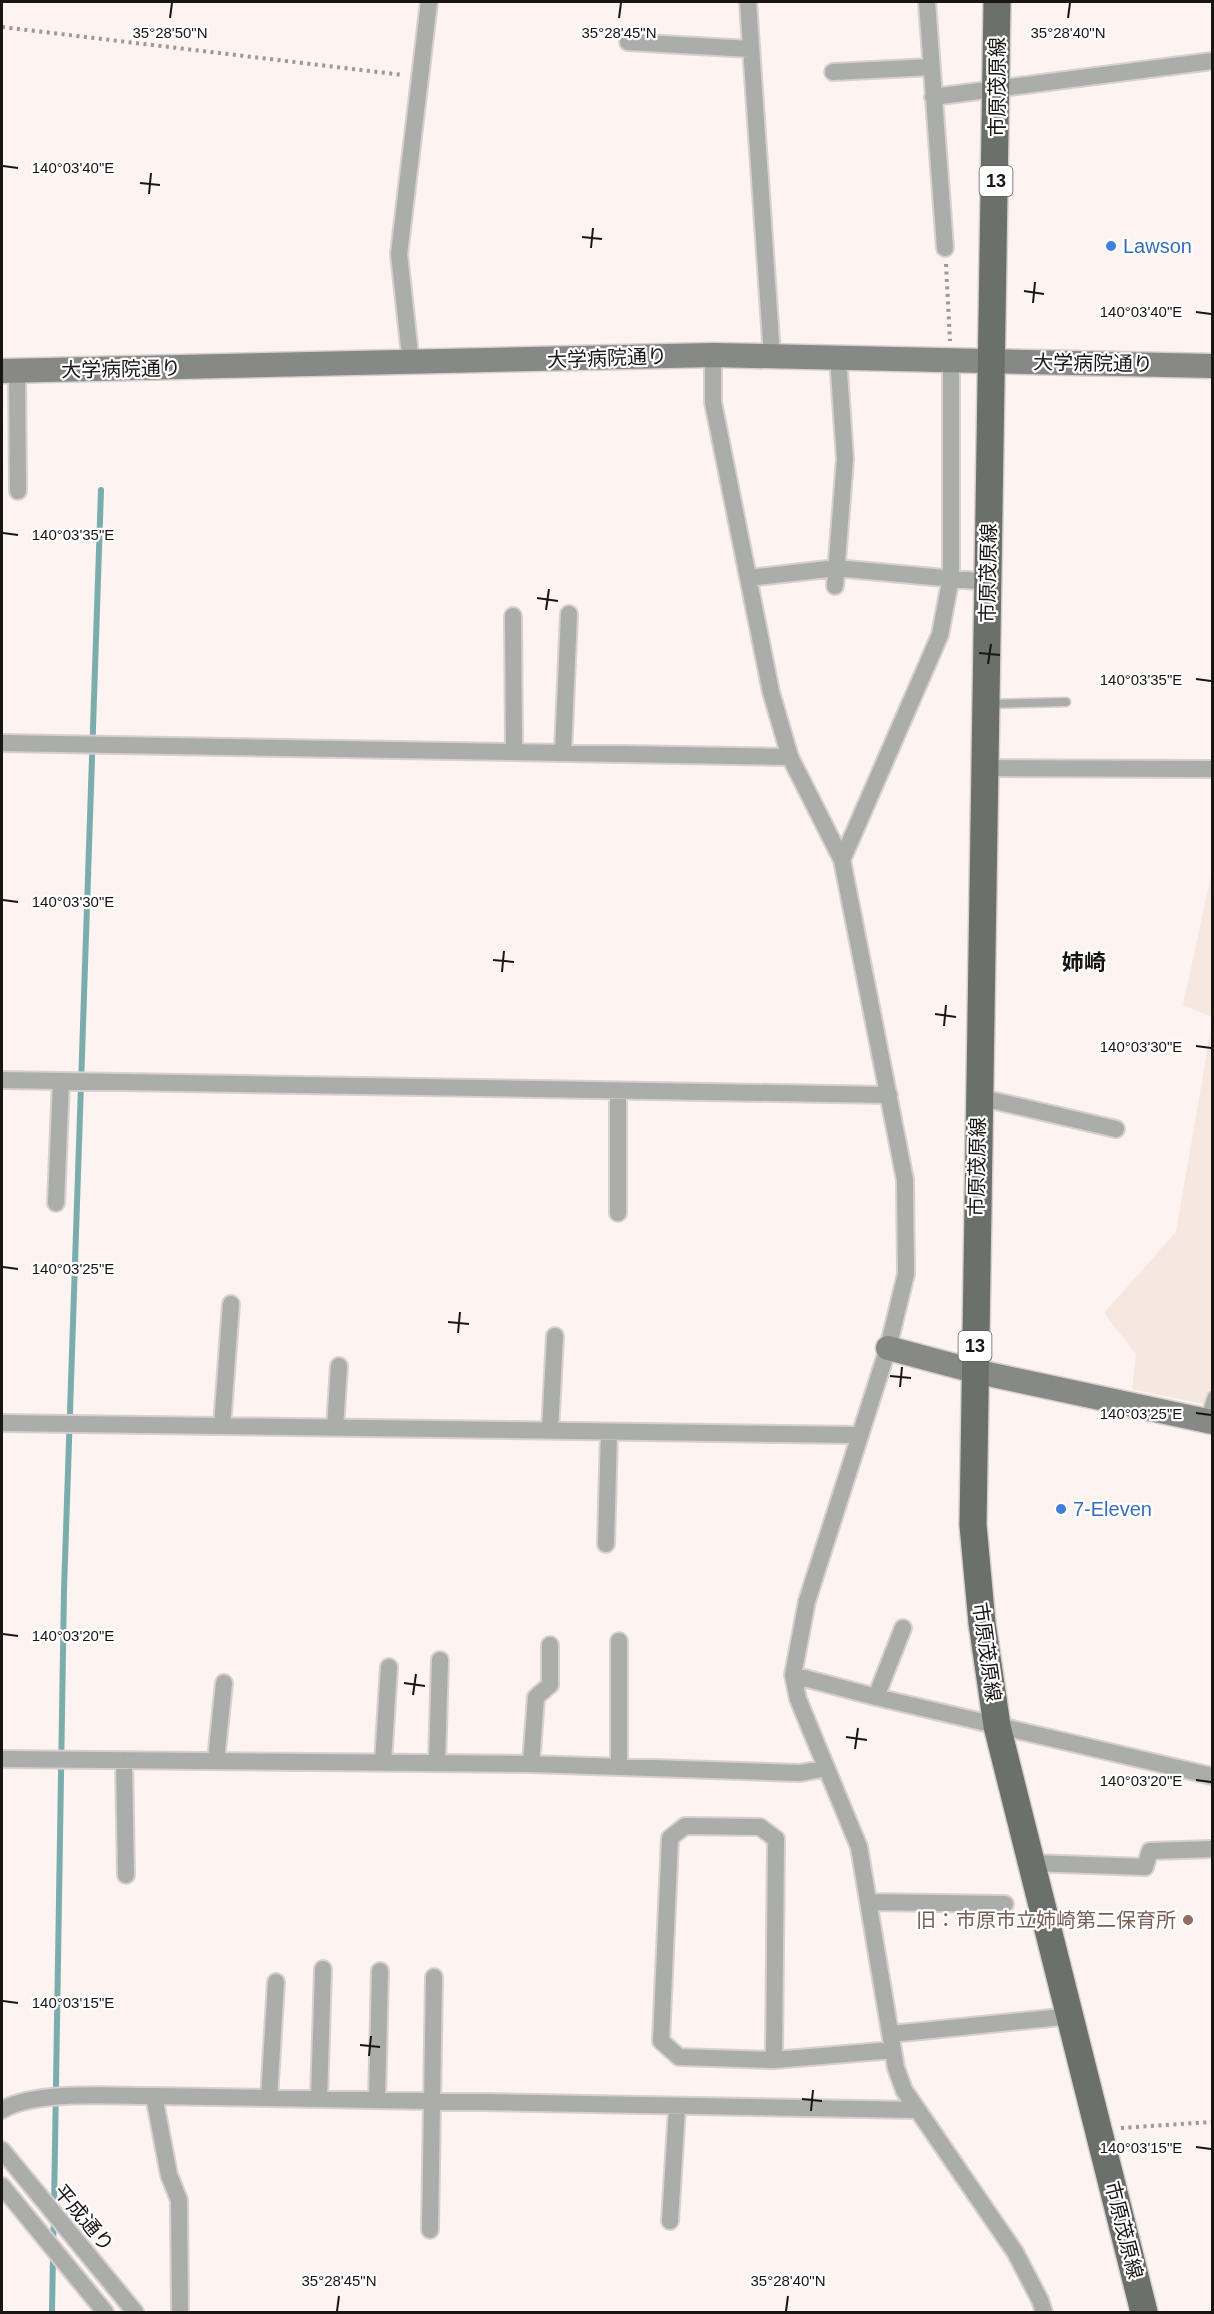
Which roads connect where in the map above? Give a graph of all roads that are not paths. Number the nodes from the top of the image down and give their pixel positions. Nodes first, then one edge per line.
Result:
1 (429, 2) edge
2 (748, 2) edge
3 (927, 2) edge
4 (997, 2) edge
5 (628, 42) dead end
6 (750, 49) junction
7 (1212, 61) edge
8 (931, 68) junction
9 (833, 72) dead end
10 (997, 87) junction
11 (933, 97) junction
12 (945, 248) road end
13 (713, 355) junction
14 (772, 356) junction
15 (838, 357) junction
16 (951, 360) junction
17 (993, 361) junction
18 (411, 364) junction
19 (1212, 366) edge
20 (9, 370) edge
21 (18, 490) dead end
22 (836, 568) junction
23 (951, 577) junction
24 (749, 578) junction
25 (988, 582) junction
26 (835, 586) dead end
27 (569, 614) dead end
28 (513, 616) dead end
29 (1066, 702) dead end
30 (986, 704) junction
31 (2, 743) edge
32 (514, 750) junction
33 (563, 752) junction
34 (790, 757) junction
35 (985, 768) junction
36 (1212, 768) edge
37 (842, 860) junction
38 (2, 1080) edge
39 (61, 1081) junction
40 (618, 1093) junction
41 (890, 1095) junction
42 (978, 1097) junction
43 (1116, 1129) dead end
44 (56, 1203) dead end
45 (618, 1214) dead end
46 (231, 1304) dead end
47 (555, 1336) dead end
48 (888, 1348) junction
49 (339, 1366) dead end
50 (974, 1371) junction
51 (1212, 1396) edge
52 (1208, 1421) edge
53 (2, 1423) edge
54 (222, 1426) junction
55 (335, 1428) junction
56 (550, 1431) junction
57 (609, 1432) junction
58 (858, 1435) junction
59 (606, 1545) dead end
60 (903, 1628) dead end
61 (619, 1641) dead end
62 (550, 1646) dead end
63 (440, 1660) dead end
64 (389, 1667) dead end
65 (793, 1675) junction
66 (224, 1683) dead end
67 (876, 1697) junction
68 (998, 1726) junction
69 (2, 1759) edge
70 (124, 1760) junction
71 (216, 1760) junction
72 (383, 1762) junction
73 (437, 1763) junction
74 (531, 1764) junction
75 (619, 1767) junction
76 (826, 1768) junction
77 (1212, 1776) edge
78 (1212, 1849) edge
79 (1032, 1863) junction
80 (126, 1875) dead end
81 (869, 1902) junction
82 (1005, 1904) dead end
83 (323, 1969) dead end
84 (380, 1971) dead end
85 (434, 1977) dead end
86 (276, 1982) dead end
87 (1071, 2016) junction
88 (892, 2042) junction
89 (774, 2060) junction
90 (154, 2096) junction
91 (269, 2098) junction
92 (319, 2099) junction
93 (377, 2100) junction
94 (434, 2103) junction
95 (677, 2108) junction
96 (2, 2110) edge
97 (917, 2110) junction
98 (2, 2150) edge
99 (2, 2186) edge
100 (670, 2221) dead end
101 (430, 2230) dead end
102 (105, 2313) edge
103 (135, 2313) edge
104 (180, 2313) edge
105 (1044, 2313) edge
106 (1144, 2313) edge

1 - 18 street
2 - 6 street
3 - 8 street
4 - 10 main road, 市原茂原線 / 13
5 - 6 street
6 - 14 street
7 - 10 street
8 - 9 street
8 - 11 street
10 - 11 street
10 - 17 main road, 市原茂原線 / 13
11 - 12 street
13 - 14 street, 大学病院通り
13 - 18 street, 大学病院通り
13 - 24 street
14 - 15 street, 大学病院通り
15 - 16 street, 大学病院通り
15 - 22 street
16 - 17 street, 大学病院通り
16 - 23 street
17 - 19 street, 大学病院通り
17 - 25 main road, 市原茂原線 / 13
18 - 20 street, 大学病院通り
20 - 21 street
22 - 23 street
22 - 24 street
22 - 26 street
23 - 25 street
23 - 37 street
24 - 34 street
25 - 30 main road, 市原茂原線 / 13
27 - 33 street
28 - 32 street
29 - 30 lane
30 - 35 main road, 市原茂原線 / 13
31 - 32 street
32 - 33 street
33 - 34 street
34 - 37 street
35 - 36 street
35 - 42 main road, 市原茂原線 / 13
37 - 41 street
38 - 39 street
39 - 40 street
39 - 44 street
40 - 41 street
40 - 45 street
41 - 48 street
42 - 43 street
42 - 50 main road, 市原茂原線 / 13
46 - 54 street
47 - 56 street
48 - 50 street
48 - 58 street
49 - 55 street
50 - 52 street
50 - 68 main road, 市原茂原線 / 13
51 - 52 lane
53 - 54 street
54 - 55 street
55 - 56 street
56 - 57 street
57 - 58 street
57 - 59 street
58 - 65 street
60 - 67 street
61 - 75 street
62 - 74 street
63 - 73 street
64 - 72 street
65 - 67 street
65 - 76 street
66 - 71 street
67 - 68 street
68 - 77 street
68 - 79 main road, 市原茂原線 / 13
69 - 70 street
70 - 71 street
70 - 80 street
71 - 72 street
72 - 73 street
73 - 74 street
74 - 75 street
75 - 76 street
76 - 81 street
78 - 79 street
79 - 87 main road, 市原茂原線 / 13
81 - 82 street
81 - 88 street
83 - 92 street
84 - 93 street
85 - 94 street
86 - 91 street
87 - 88 street
87 - 106 main road, 市原茂原線 / 13
88 - 89 street
88 - 97 street
89 - 89 street
90 - 91 street
90 - 96 street
90 - 104 street
91 - 92 street
92 - 93 street
93 - 94 street
94 - 95 street
94 - 101 street
95 - 97 street
95 - 100 street
97 - 105 street
98 - 103 street, 平成通り
99 - 102 street

